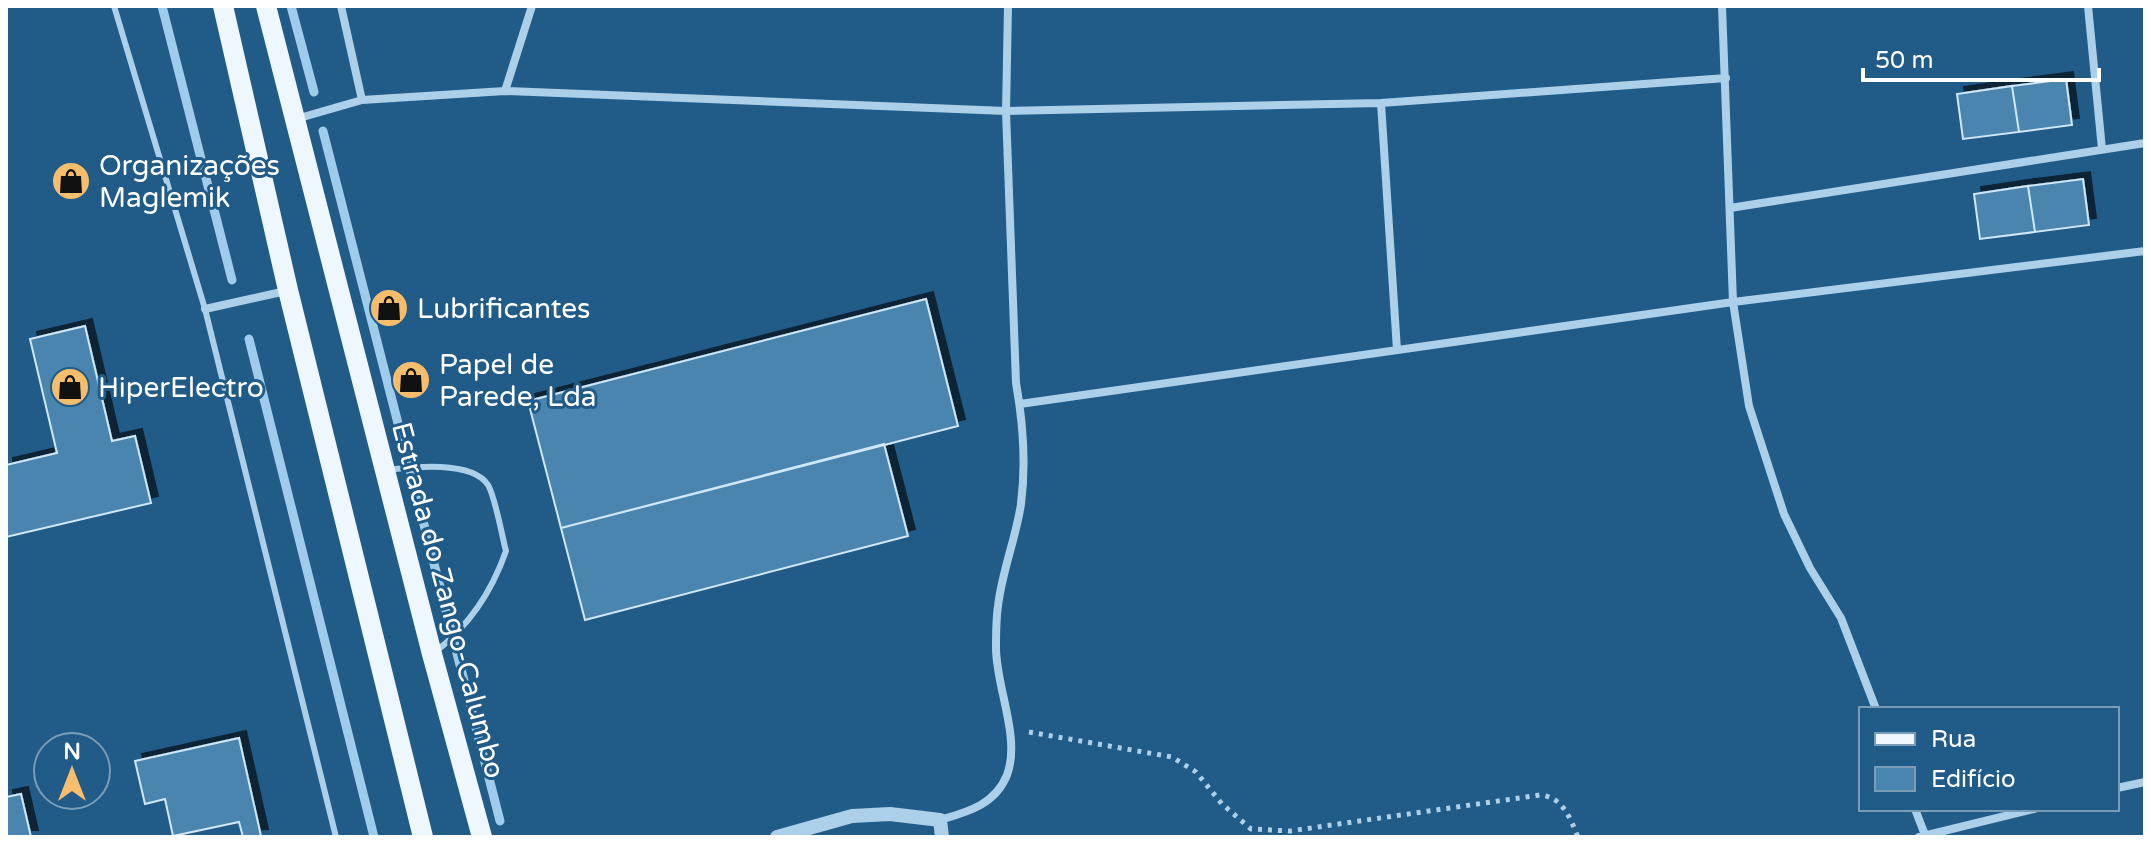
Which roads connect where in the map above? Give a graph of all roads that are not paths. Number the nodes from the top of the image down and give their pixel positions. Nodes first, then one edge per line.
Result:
1 (114, 6) edge
2 (223, 6) edge
3 (266, 6) edge
4 (341, 6) edge
5 (532, 6) edge
6 (1008, 6) edge
7 (1722, 6) edge
8 (2088, 6) edge
9 (1726, 78) junction
10 (505, 91) junction
11 (362, 100) junction
12 (1381, 103) junction
13 (1006, 111) junction
14 (304, 116) junction
15 (2145, 143) edge
16 (2102, 149) junction
17 (1730, 208) junction
18 (2145, 251) edge
19 (288, 290) junction
20 (1733, 302) junction
21 (205, 309) junction
22 (1397, 350) junction
23 (1020, 404) junction
24 (385, 470) junction
25 (432, 654) junction
26 (1875, 707) edge
27 (2145, 782) edge
28 (2119, 788) edge
29 (1916, 811) edge
30 (2026, 811) edge
31 (940, 820) junction
32 (1971, 825) junction
33 (1922, 836) edge
34 (336, 837) edge
35 (423, 837) edge
36 (482, 837) edge
37 (777, 837) edge
38 (942, 837) edge
39 (1974, 837) edge

1 - 21 lane
2 - 19 main road
3 - 14 main road, Estrada do Zango-Calumbo
4 - 11 street
5 - 10 street
6 - 13 street
7 - 9 street
8 - 16 street
9 - 12 street
9 - 17 street
10 - 11 street
10 - 13 street
11 - 14 street
12 - 13 street
12 - 22 street
13 - 23 street
14 - 24 main road, Estrada do Zango-Calumbo
15 - 16 street
16 - 17 street
17 - 20 street
18 - 20 street
19 - 21 street
19 - 35 main road
20 - 22 street
20 - 26 street
21 - 34 lane
22 - 23 street
23 - 31 street
24 - 25 main road, Estrada do Zango-Calumbo
24 - 25 lane
25 - 36 main road, Estrada do Zango-Calumbo
27 - 28 street
29 - 33 street
30 - 32 street
31 - 37 street
31 - 38 street
32 - 33 street
32 - 39 street

